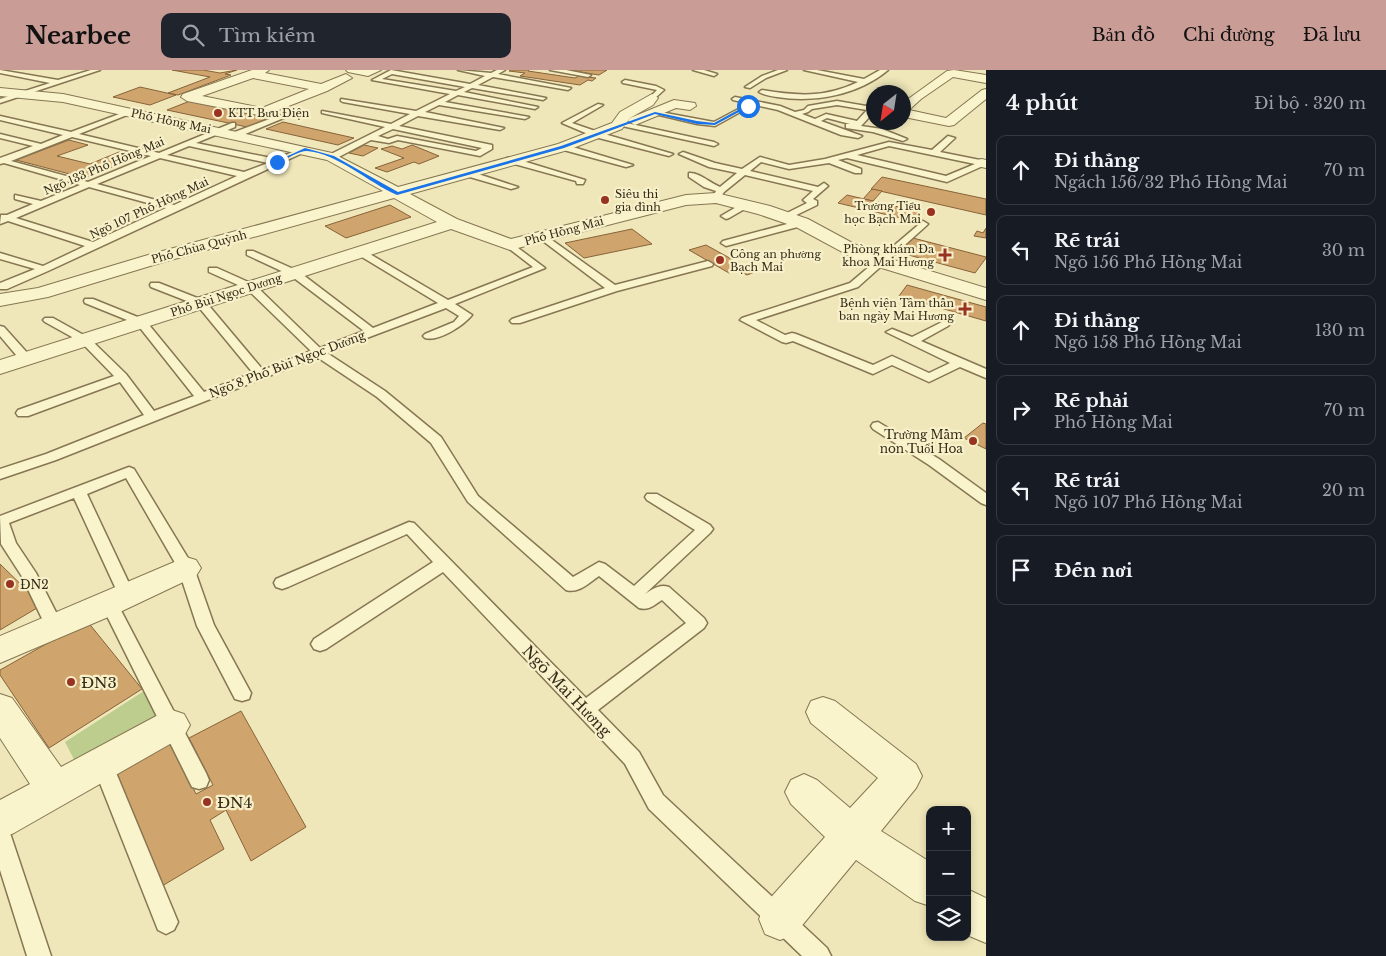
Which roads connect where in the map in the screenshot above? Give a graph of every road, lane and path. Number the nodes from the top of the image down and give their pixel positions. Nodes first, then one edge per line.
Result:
1 (21, 70) edge
2 (97, 70) edge
3 (375, 70) edge
4 (404, 70) edge
5 (461, 70) edge
6 (502, 70) edge
7 (553, 70) edge
8 (696, 70) edge
9 (784, 70) edge
10 (807, 70) edge
11 (884, 70) edge
12 (0, 71) edge
13 (72, 71) edge
14 (257, 72) edge
15 (11, 73) junction
16 (85, 74) junction
17 (349, 74) edge
18 (714, 74) dead end
19 (328, 75) dead end
20 (588, 75) dead end
21 (0, 76) edge
22 (491, 76) junction
23 (986, 79) edge
24 (480, 81) junction
25 (865, 81) junction
26 (56, 82) junction
27 (625, 82) dead end
28 (373, 85) dead end
29 (472, 85) junction
30 (220, 86) junction
31 (748, 87) dead end
32 (929, 87) junction
33 (323, 88) junction
34 (568, 88) dead end
35 (947, 90) dead end
36 (247, 91) dead end
37 (0, 92) edge
38 (762, 92) dead end
39 (458, 93) junction
40 (417, 94) dead end
41 (557, 94) dead end
42 (965, 94) dead end
43 (23, 95) junction
44 (273, 96) dead end
45 (985, 96) edge
46 (543, 98) dead end
47 (652, 98) joint
48 (735, 99) dead end
49 (291, 100) junction
50 (343, 100) dead end
51 (0, 101) edge
52 (436, 102) junction
53 (911, 102) edge
54 (421, 105) dead end
55 (600, 105) dead end
56 (163, 106) dead end
57 (690, 106) dead end
58 (748, 106) dead end
59 (535, 107) dead end
60 (831, 108) dead end
61 (866, 108) edge
62 (263, 112) junction
63 (324, 112) dead end
64 (135, 113) junction
65 (655, 113) junction
66 (418, 114) junction
67 (794, 114) junction
68 (911, 114) edge
69 (866, 117) joint
70 (0, 118) edge
71 (525, 118) dead end
72 (815, 121) junction
73 (400, 122) junction
74 (697, 122) junction
75 (621, 125) junction
76 (392, 126) junction
77 (500, 128) dead end
78 (228, 130) junction
79 (72, 135) junction
80 (598, 135) junction
81 (672, 135) junction
82 (835, 135) dead end
83 (0, 136) edge
84 (369, 137) junction
85 (860, 137) dead end
86 (951, 138) dead end
87 (486, 139) dead end
88 (187, 143) junction
89 (714, 144) dead end
90 (41, 146) junction
91 (942, 146) junction
92 (563, 147) junction
93 (872, 148) junction
94 (305, 150) junction
95 (861, 152) junction
96 (934, 153) junction
97 (669, 154) dead end
98 (683, 154) dead end
99 (848, 155) junction
100 (158, 156) junction
101 (332, 157) junction
102 (510, 160) junction
103 (830, 160) junction
104 (1, 161) edge
105 (277, 162) junction
106 (984, 163) edge
107 (629, 165) dead end
108 (746, 169) junction
109 (858, 171) dead end
110 (910, 171) junction
111 (466, 173) junction
112 (245, 175) junction
113 (692, 175) dead end
114 (947, 179) junction
115 (580, 182) dead end
116 (88, 185) junction
117 (514, 187) dead end
118 (940, 189) dead end
119 (397, 193) junction
120 (718, 194) junction
121 (18, 197) dead end
122 (41, 204) junction
123 (745, 205) junction
124 (175, 208) junction
125 (726, 216) dead end
126 (786, 217) junction
127 (2, 219) edge
128 (451, 223) junction
129 (802, 223) junction
130 (923, 224) dead end
131 (542, 236) junction
132 (726, 243) dead end
133 (95, 246) junction
134 (510, 246) junction
135 (360, 252) junction
136 (250, 253) dead end
137 (0, 256) edge
138 (880, 261) junction
139 (708, 264) dead end
140 (44, 270) junction
141 (213, 270) dead end
142 (294, 273) junction
143 (155, 285) dead end
144 (251, 287) junction
145 (613, 289) junction
146 (1, 291) edge
147 (986, 294) edge
148 (89, 301) dead end
149 (201, 303) junction
150 (445, 304) junction
151 (49, 320) dead end
152 (516, 321) dead end
153 (141, 322) junction
154 (944, 324) dead end
155 (0, 330) edge
156 (372, 332) junction
157 (892, 332) dead end
158 (428, 336) dead end
159 (86, 340) junction
160 (912, 341) junction
161 (319, 353) junction
162 (26, 359) junction
163 (959, 363) junction
164 (0, 367) edge
165 (260, 374) junction
166 (986, 374) edge
167 (122, 377) junction
168 (202, 397) junction
169 (23, 413) dead end
170 (152, 417) junction
171 (878, 426) dead end
172 (0, 474) edge
173 (78, 491) junction
174 (652, 497) dead end
175 (986, 500) edge
176 (444, 563) junction
177 (186, 568) junction
178 (282, 583) dead end
179 (634, 595) junction
180 (118, 600) junction
181 (54, 626) junction
182 (320, 644) dead end
183 (0, 650) edge
184 (242, 693) dead end
185 (0, 709) edge
186 (585, 710) junction
187 (823, 712) dead end
188 (172, 724) junction
189 (102, 763) junction
190 (199, 780) dead end
191 (54, 789) junction
192 (804, 792) dead end
193 (0, 820) edge
194 (852, 835) junction
195 (0, 836) edge
196 (926, 883) edge
197 (971, 913) edge
198 (780, 920) junction
199 (166, 922) dead end
200 (986, 922) edge
201 (39, 956) edge
202 (819, 956) edge

1 - 15 lane
2 - 16 lane
3 - 17 street
4 - 24 lane
5 - 22 lane
6 - 22 lane
7 - 20 lane
8 - 18 lane
9 - 31 lane
10 - 25 lane
11 - 25 lane
12 - 15 lane
13 - 16 lane
14 - 30 street
14 - 33 street
15 - 21 lane
15 - 26 lane
16 - 26 lane
17 - 19 street
17 - 33 street
22 - 24 lane
22 - 34 lane
23 - 32 street
24 - 29 lane
24 - 41 lane
25 - 38 lane
26 - 43 lane
27 - 47 lane
28 - 40 lane
29 - 39 lane
29 - 39 lane
29 - 46 lane
30 - 36 street
30 - 62 street
32 - 35 street
32 - 53 street
33 - 49 street
37 - 43 street, Phố Hồng Mai
39 - 52 lane
39 - 59 lane
42 - 45 street
43 - 51 lane
43 - 64 street, Phố Hồng Mai
44 - 49 street
45 - 68 street
47 - 75 street
48 - 67 lane
49 - 62 street
50 - 66 lane
52 - 54 lane
52 - 66 lane
52 - 71 lane
55 - 80 lane
56 - 64 street
57 - 65 street
58 - 74 lane
60 - 69 lane
61 - 67 lane
62 - 78 lane, Ngõ 133 Phố Hồng Mai
63 - 76 lane
64 - 78 street, Phố Hồng Mai
64 - 79 lane
65 - 74 lane
65 - 75 street
66 - 73 lane
66 - 77 lane
67 - 72 lane
69 - 72 lane
70 - 79 lane
72 - 85 lane
72 - 91 lane
73 - 76 lane
73 - 87 lane
74 - 81 lane
75 - 80 street, Phố Chùa Quỳnh
75 - 81 lane
76 - 84 lane
76 - 84 lane
78 - 88 lane, Ngõ 133 Phố Hồng Mai
78 - 94 street, Phố Hồng Mai
79 - 90 lane
79 - 100 lane
80 - 92 street, Phố Chùa Quỳnh
80 - 97 lane
81 - 89 lane
82 - 93 lane
83 - 90 lane
84 - 101 lane
86 - 91 lane
88 - 100 lane, Ngõ 133 Phố Hồng Mai
88 - 105 lane
90 - 104 lane
91 - 96 lane
92 - 102 street, Phố Chùa Quỳnh
92 - 107 lane
93 - 95 lane
93 - 96 lane
94 - 101 street, Phố Hồng Mai
94 - 105 lane, Ngõ 107 Phố Hồng Mai
95 - 99 lane
95 - 110 lane
96 - 106 lane
98 - 108 lane
99 - 103 lane
99 - 110 lane
100 - 112 lane
100 - 116 lane, Ngõ 133 Phố Hồng Mai
101 - 119 street, Phố Hồng Mai
102 - 111 street, Phố Chùa Quỳnh
102 - 115 lane
103 - 108 lane
103 - 109 lane
104 - 116 lane
105 - 112 lane, Ngõ 107 Phố Hồng Mai
106 - 114 lane
108 - 120 lane
108 - 126 lane
110 - 114 lane
111 - 117 lane
111 - 119 street, Phố Chùa Quỳnh
112 - 124 lane, Ngõ 107 Phố Hồng Mai
113 - 120 lane
114 - 118 lane
116 - 122 lane, Ngõ 133 Phố Hồng Mai
116 - 124 lane
119 - 128 street, Phố Hồng Mai
119 - 146 street, Phố Chùa Quỳnh
120 - 123 street, Phố Hồng Mai
120 - 131 street, Phố Hồng Mai
121 - 122 lane
122 - 127 lane, Ngõ 133 Phố Hồng Mai
123 - 125 lane
123 - 126 street, Phố Hồng Mai
124 - 133 lane, Ngõ 107 Phố Hồng Mai
126 - 129 street, Phố Hồng Mai
127 - 133 lane
128 - 134 street, Phố Hồng Mai
128 - 135 street, Phố Bùi Ngọc Dương
129 - 132 lane
129 - 138 street, Phố Hồng Mai
130 - 138 lane
131 - 134 street, Phố Hồng Mai
131 - 145 lane
133 - 140 lane, Ngõ 107 Phố Hồng Mai
134 - 150 lane, Ngõ 8 Phố Bùi Ngọc Dương
135 - 142 street, Phố Bùi Ngọc Dương
135 - 150 lane
136 - 142 lane
137 - 140 lane
138 - 147 street, Phố Hồng Mai
138 - 163 lane
139 - 145 lane
140 - 146 lane, Ngõ 107 Phố Hồng Mai
141 - 144 lane
142 - 144 street, Phố Bùi Ngọc Dương
142 - 156 lane
143 - 149 lane
144 - 149 street, Phố Bùi Ngọc Dương
144 - 161 lane
145 - 152 lane
148 - 153 lane
149 - 153 street, Phố Bùi Ngọc Dương
149 - 165 lane
150 - 156 lane, Ngõ 8 Phố Bùi Ngọc Dương
150 - 158 lane
151 - 159 lane
153 - 159 street, Phố Bùi Ngọc Dương
153 - 168 lane
154 - 160 lane
155 - 162 lane
156 - 161 lane, Ngõ 8 Phố Bùi Ngọc Dương
157 - 160 lane
159 - 162 street, Phố Bùi Ngọc Dương
159 - 167 lane
160 - 163 lane
161 - 165 lane, Ngõ 8 Phố Bùi Ngọc Dương
161 - 179 lane
162 - 164 street, Phố Bùi Ngọc Dương
163 - 166 lane
165 - 168 lane, Ngõ 8 Phố Bùi Ngọc Dương
167 - 169 lane
167 - 170 lane
168 - 170 lane, Ngõ 8 Phố Bùi Ngọc Dương
170 - 172 lane, Ngõ 8 Phố Bùi Ngọc Dương
171 - 175 lane
173 - 177 lane
173 - 180 lane
173 - 181 lane
174 - 179 lane
176 - 178 lane, Ngõ Mai Hương
176 - 182 lane
176 - 186 lane, Ngõ Mai Hương
177 - 180 street
177 - 184 lane
179 - 186 lane
180 - 181 street
180 - 188 lane
181 - 183 street
185 - 191 street
186 - 198 lane, Ngõ Mai Hương
187 - 194 street
188 - 189 street
188 - 190 lane
189 - 191 street
189 - 199 lane
191 - 193 street
192 - 194 street
194 - 196 street
194 - 198 street
195 - 201 lane
197 - 200 street
198 - 202 lane, Ngõ Mai Hương

